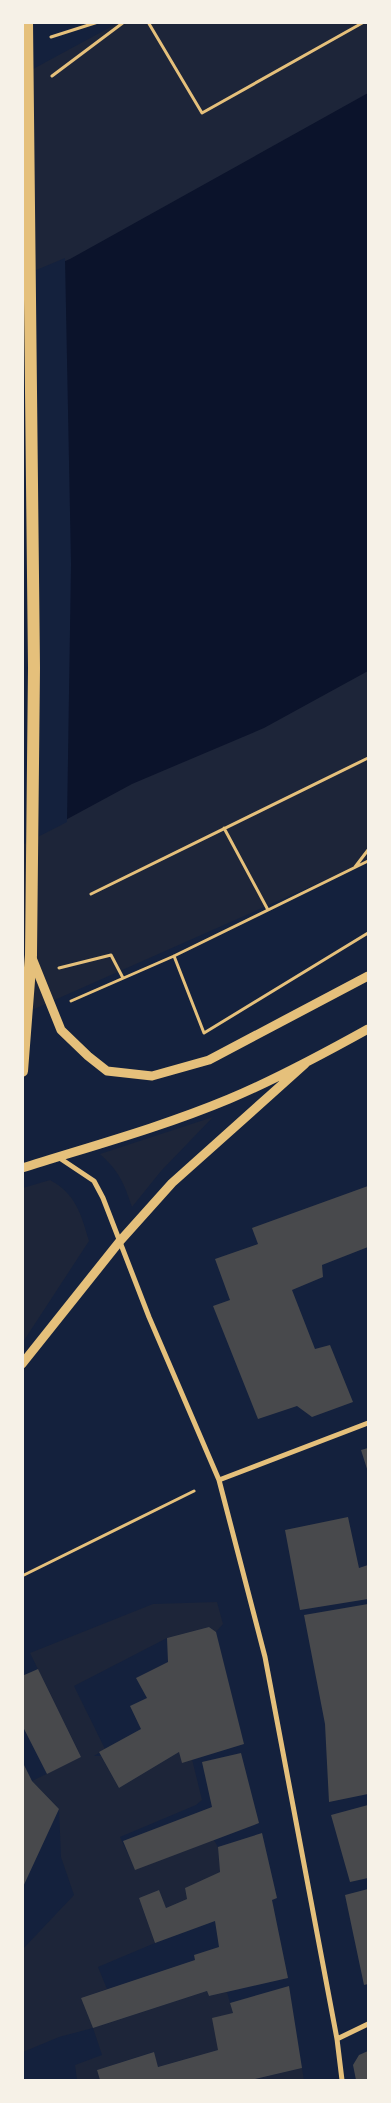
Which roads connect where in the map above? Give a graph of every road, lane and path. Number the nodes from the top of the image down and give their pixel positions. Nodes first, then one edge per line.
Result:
1 (27, 22) edge
2 (98, 22) edge
3 (124, 22) edge
4 (148, 22) edge
5 (364, 22) edge
6 (28, 44) junction
7 (44, 81) dead end
8 (368, 758) edge
9 (224, 828) junction
10 (368, 850) edge
11 (368, 861) edge
12 (355, 868) junction
13 (91, 894) dead end
14 (268, 910) junction
15 (368, 933) edge
16 (31, 955) junction
17 (174, 956) junction
18 (54, 970) dead end
19 (368, 976) edge
20 (123, 978) junction
21 (68, 1003) dead end
22 (368, 1029) edge
23 (305, 1064) junction
24 (22, 1071) edge
25 (58, 1157) junction
26 (22, 1168) edge
27 (120, 1241) junction
28 (22, 1364) edge
29 (368, 1423) edge
30 (218, 1480) junction
31 (194, 1491) dead end
32 (22, 1576) edge
33 (368, 2024) edge
34 (337, 2039) junction
35 (342, 2080) edge

1 - 6 main road
2 - 6 path
3 - 7 path
4 - 5 path
6 - 16 main road
8 - 9 path
9 - 13 path
9 - 14 path
10 - 12 path
11 - 12 path
12 - 14 path
14 - 17 path
15 - 17 path
16 - 19 street
16 - 24 main road
17 - 20 path
18 - 20 path
20 - 21 path
22 - 23 street
23 - 25 street
23 - 27 street
25 - 26 street
25 - 27 street
27 - 28 street
27 - 30 street
29 - 30 street
30 - 34 street
31 - 32 path
33 - 34 street
34 - 35 street

